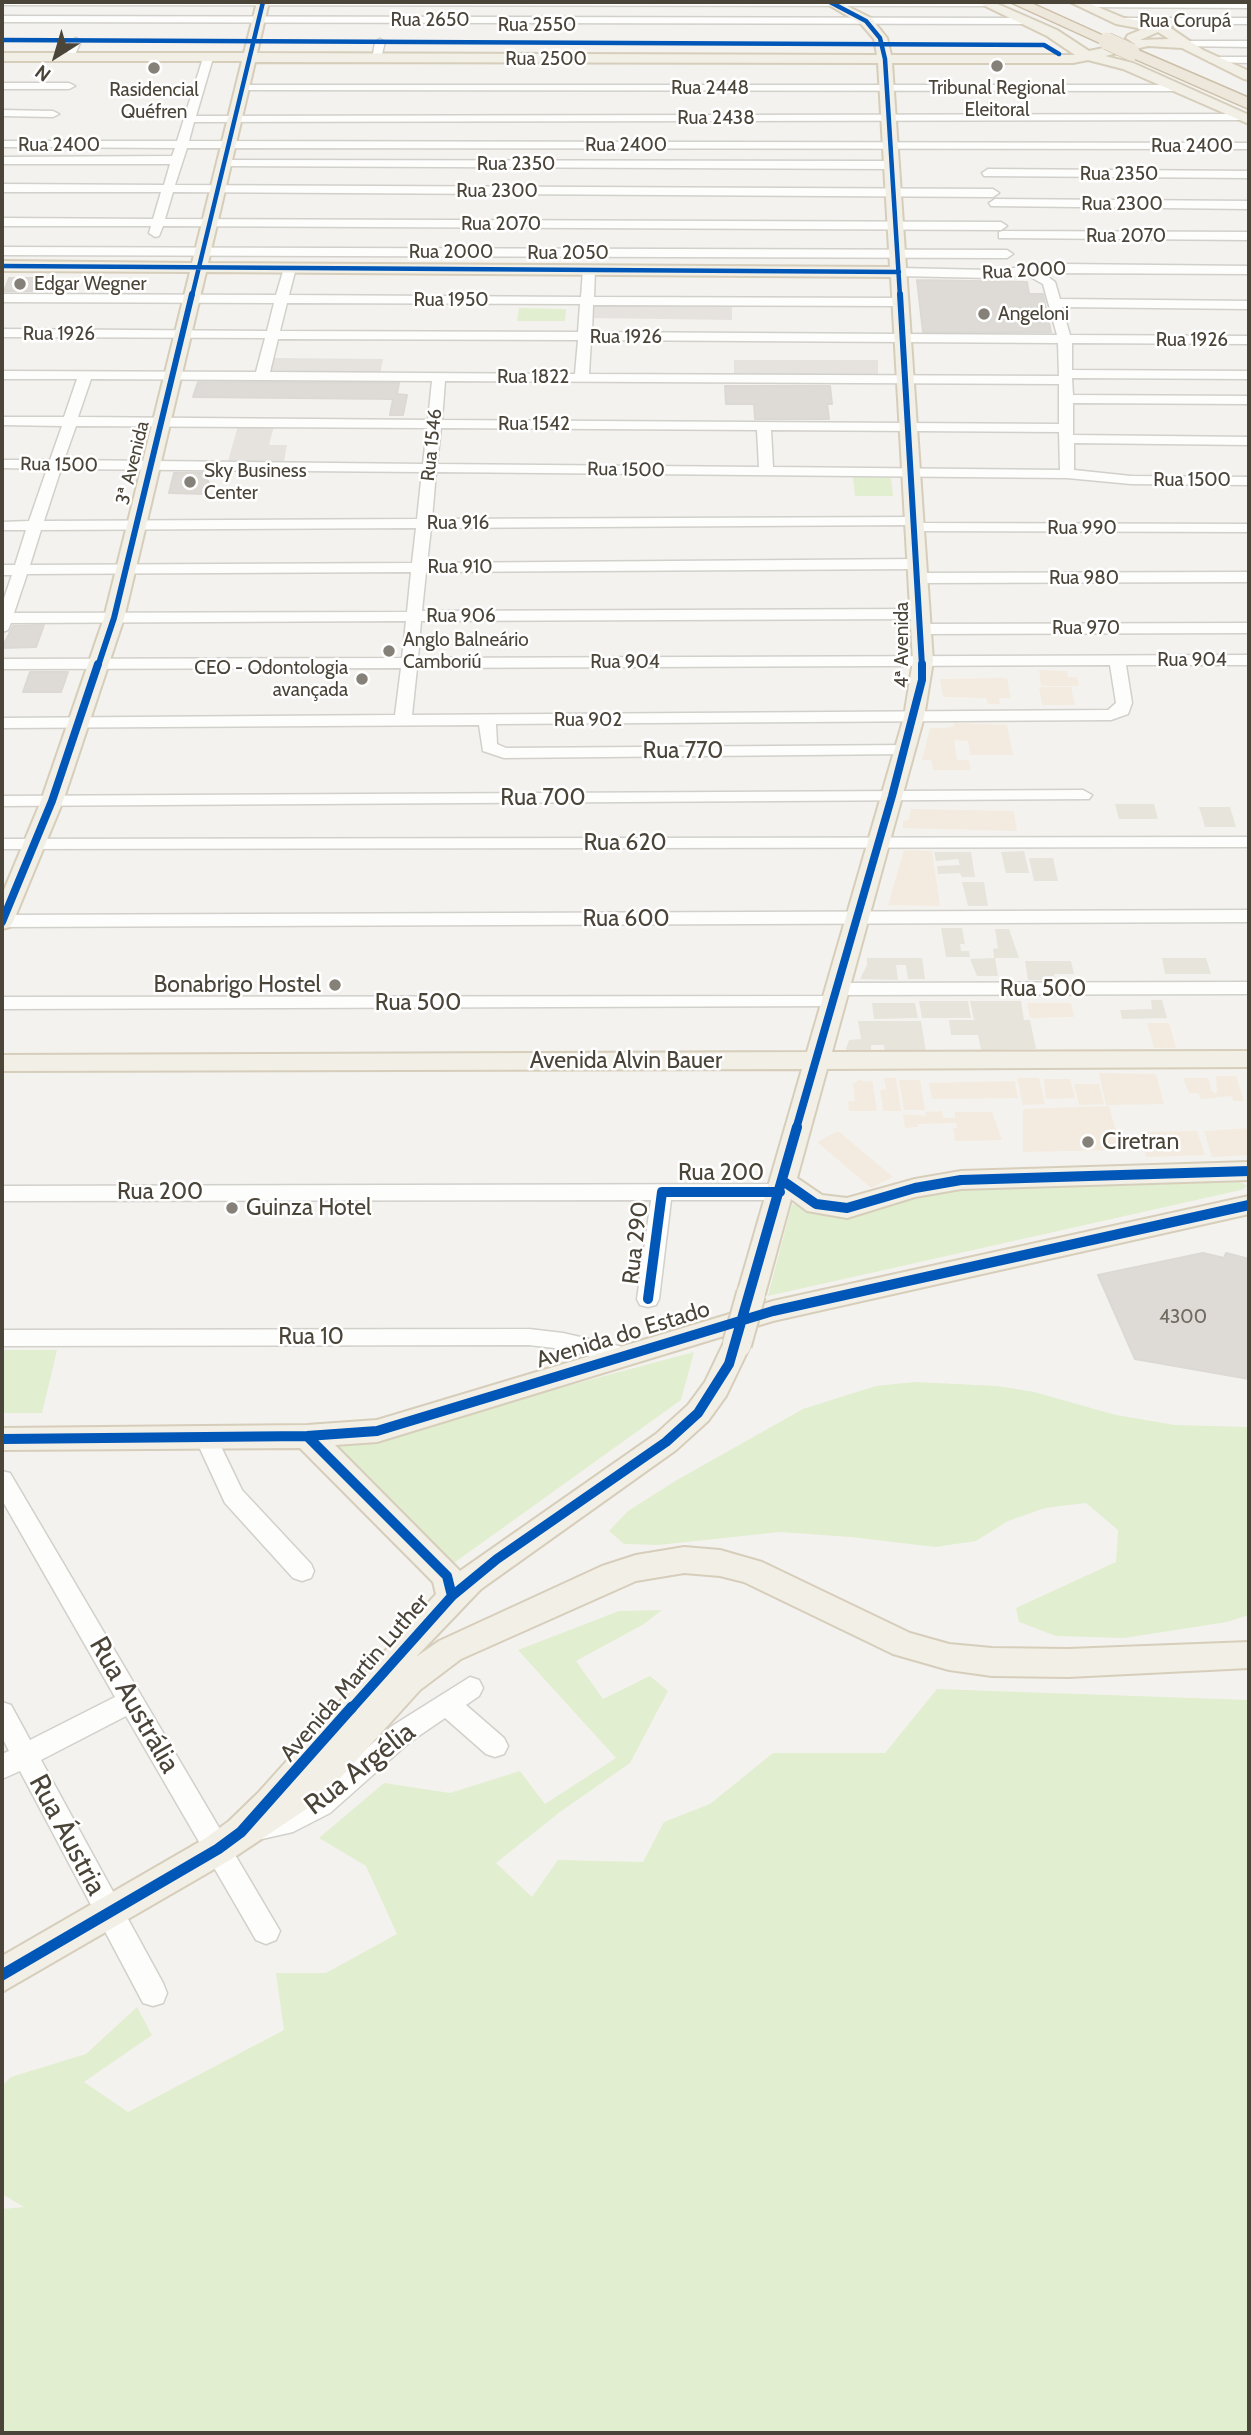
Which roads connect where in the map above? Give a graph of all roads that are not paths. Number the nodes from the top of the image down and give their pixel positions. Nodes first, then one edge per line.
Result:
1 (2, 2) edge
2 (263, 2) edge
3 (831, 2) edge
4 (984, 2) edge
5 (1017, 2) edge
6 (1031, 2) edge
7 (1079, 3) edge
8 (1249, 5) edge
9 (2, 19) edge
10 (259, 19) junction
11 (866, 21) junction
12 (1026, 21) junction
13 (1121, 21) junction
14 (1174, 21) junction
15 (1249, 21) edge
16 (1156, 27) junction
17 (2, 40) edge
18 (76, 41) junction
19 (253, 41) junction
20 (1182, 41) junction
21 (380, 42) junction
22 (882, 44) junction
23 (1249, 44) edge
24 (1044, 45) junction
25 (1135, 46) junction
26 (1073, 48) junction
27 (1111, 48) junction
28 (2, 57) edge
29 (68, 57) junction
30 (1089, 57) junction
31 (208, 58) junction
32 (249, 58) junction
33 (376, 58) junction
34 (1060, 59) junction
35 (885, 60) junction
36 (1213, 60) junction
37 (1249, 60) edge
38 (1249, 76) edge
39 (2, 86) edge
40 (69, 86) dead end
41 (242, 88) junction
42 (887, 88) junction
43 (1178, 88) junction
44 (1249, 97) edge
45 (454, 103) junction
46 (2, 113) edge
47 (53, 114) dead end
48 (1247, 114) edge
49 (889, 118) junction
50 (190, 119) junction
51 (234, 119) junction
52 (2, 144) edge
53 (182, 145) junction
54 (229, 145) junction
55 (891, 145) junction
56 (982, 145) junction
57 (1249, 146) edge
58 (2, 160) edge
59 (177, 160) junction
60 (224, 164) junction
61 (892, 165) junction
62 (1249, 175) edge
63 (2, 188) edge
64 (168, 189) junction
65 (218, 190) junction
66 (894, 192) junction
67 (994, 198) junction
68 (1249, 205) edge
69 (2, 222) edge
70 (434, 222) junction
71 (158, 223) junction
72 (209, 223) junction
73 (733, 224) junction
74 (896, 225) junction
75 (1002, 231) junction
76 (1249, 236) edge
77 (2, 251) edge
78 (898, 254) junction
79 (1007, 254) junction
80 (147, 259) junction
81 (201, 260) junction
82 (2, 266) edge
83 (290, 268) junction
84 (589, 270) junction
85 (1249, 270) edge
86 (737, 271) junction
87 (1029, 271) junction
88 (899, 272) junction
89 (1012, 272) junction
90 (2, 298) edge
91 (191, 299) junction
92 (282, 299) junction
93 (587, 300) junction
94 (901, 302) junction
95 (1056, 303) junction
96 (1249, 305) edge
97 (2, 333) edge
98 (183, 334) junction
99 (273, 335) junction
100 (585, 336) junction
101 (903, 338) junction
102 (1065, 339) junction
103 (1249, 340) edge
104 (1249, 375) edge
105 (2, 376) edge
106 (85, 376) junction
107 (173, 376) junction
108 (262, 376) junction
109 (439, 377) junction
110 (582, 377) junction
111 (1065, 377) junction
112 (906, 379) junction
113 (1066, 399) junction
114 (1249, 400) edge
115 (2, 421) edge
116 (70, 421) junction
117 (161, 422) junction
118 (434, 424) junction
119 (764, 426) junction
120 (909, 427) junction
121 (1066, 434) junction
122 (1249, 441) edge
123 (2, 464) edge
124 (55, 465) junction
125 (151, 466) junction
126 (430, 468) junction
127 (766, 471) junction
128 (912, 473) junction
129 (1067, 474) junction
130 (1249, 481) edge
131 (424, 523) junction
132 (915, 524) junction
133 (136, 525) junction
134 (2, 526) edge
135 (35, 526) junction
136 (1249, 528) edge
137 (419, 567) junction
138 (126, 569) junction
139 (2, 570) edge
140 (21, 570) junction
141 (918, 571) junction
142 (1249, 578) edge
143 (414, 616) junction
144 (114, 618) junction
145 (3, 621) edge
146 (921, 622) junction
147 (1249, 628) edge
148 (1249, 660) edge
149 (923, 661) junction
150 (1117, 661) junction
151 (409, 663) junction
152 (2, 664) edge
153 (101, 664) junction
154 (914, 717) junction
155 (487, 720) junction
156 (403, 721) junction
157 (2, 723) edge
158 (81, 723) junction
159 (905, 749) junction
160 (1083, 795) dead end
161 (892, 796) junction
162 (2, 801) edge
163 (52, 801) junction
164 (1249, 842) edge
165 (878, 843) junction
166 (2, 844) edge
167 (36, 844) junction
168 (1249, 916) edge
169 (858, 918) junction
170 (2, 921) edge
171 (1249, 988) edge
172 (835, 995) junction
173 (2, 1003) edge
174 (1249, 1059) edge
175 (817, 1060) junction
176 (2, 1063) edge
177 (1249, 1171) edge
178 (781, 1187) junction
179 (662, 1192) junction
180 (2, 1194) edge
181 (1249, 1205) edge
182 (1210, 1214) junction
183 (1249, 1219) edge
184 (751, 1294) joint
185 (648, 1299) dead end
186 (2, 1338) edge
187 (619, 1355) junction
188 (307, 1436) junction
189 (206, 1438) junction
190 (2, 1439) edge
191 (5, 1492) edge
192 (302, 1571) dead end
193 (452, 1596) junction
194 (1249, 1655) edge
195 (470, 1688) dead end
196 (131, 1701) junction
197 (446, 1703) junction
198 (2, 1713) edge
199 (495, 1746) dead end
200 (13, 1761) edge
201 (230, 1840) junction
202 (110, 1913) junction
203 (267, 1931) dead end
204 (2, 1975) edge
205 (153, 1993) dead end

1 - 2 street
2 - 3 street
2 - 10 main road, 3ª Avenida
3 - 4 street
3 - 11 main road, 4ª Avenida
4 - 12 main road
5 - 27 highway
6 - 27 highway
7 - 8 street
7 - 13 main road
9 - 10 street, Rua 2650
10 - 11 street, Rua 2650
10 - 19 main road, 3ª Avenida
11 - 12 street, Rua 2650
11 - 22 main road, 4ª Avenida
12 - 26 main road
13 - 14 street, Rua Corupá
13 - 16 main road
13 - 25 main road
14 - 15 street, Rua Corupá
14 - 16 main road
14 - 20 main road
16 - 20 main road
16 - 25 main road
17 - 18 main road, Rua 2550
18 - 19 main road, Rua 2550
18 - 29 street
19 - 21 main road, Rua 2550
19 - 32 main road, 3ª Avenida
20 - 23 street
20 - 27 main road
20 - 36 main road
21 - 22 main road, Rua 2550
21 - 33 street
22 - 24 main road, Rua 2550
22 - 35 main road, 4ª Avenida
24 - 26 main road, Rua 2550
24 - 34 main road
25 - 26 main road
25 - 27 highway, bridge
25 - 44 highway
25 - 48 highway
26 - 30 main road
27 - 30 main road
27 - 43 main road
28 - 29 main road, Rua 2500
29 - 31 main road, Rua 2500
30 - 34 main road, Rua 2500
31 - 32 main road, Rua 2500
31 - 50 street
32 - 33 main road, Rua 2500
32 - 41 main road, 3ª Avenida
33 - 35 main road, Rua 2500
34 - 35 main road, Rua 2500
35 - 42 main road, 4ª Avenida
36 - 37 street
36 - 38 main road
39 - 40 street
41 - 45 street, Rua 2448
41 - 51 main road, 3ª Avenida
42 - 43 street, Rua 2448
42 - 45 street, Rua 2448
42 - 49 main road, 4ª Avenida
43 - 48 main road
45 - 49 street, Rua 2438
45 - 51 street, Rua 2438
46 - 47 street
48 - 56 street, Rua 2438
49 - 55 main road, 4ª Avenida
49 - 56 street, Rua 2438
50 - 51 street, Rua 2438
50 - 53 street
51 - 54 main road, 3ª Avenida
52 - 53 street, Rua 2400
53 - 54 street, Rua 2400
53 - 59 street
54 - 55 street, Rua 2400
54 - 60 main road, 3ª Avenida
55 - 56 street, Rua 2400
55 - 61 main road, 4ª Avenida
56 - 57 street, Rua 2400
56 - 62 street, Rua 2350
56 - 67 street
58 - 59 street
59 - 64 street
60 - 61 street, Rua 2350
60 - 65 main road, 3ª Avenida
61 - 66 main road, 4ª Avenida
63 - 64 street, Rua 2300
64 - 65 street, Rua 2300
64 - 71 street
65 - 70 street, Rua 2300
65 - 72 main road, 3ª Avenida
66 - 67 street, Rua 2300
66 - 73 street, Rua 2300
66 - 74 main road, 4ª Avenida
67 - 68 street, Rua 2300
67 - 75 street
69 - 71 street, Rua 2070
70 - 72 street, Rua 2070
70 - 73 street, Rua 2050
70 - 73 street, Rua 2070
70 - 73 street, Rua 2300
70 - 81 street, Rua 2050
71 - 72 street, Rua 2070
71 - 80 street
72 - 81 main road, 3ª Avenida
73 - 74 street, Rua 2070
73 - 78 street, Rua 2050
73 - 86 street
74 - 75 street, Rua 2070
74 - 78 main road, 4ª Avenida
75 - 76 street, Rua 2070
75 - 79 street
77 - 80 street
78 - 79 street, Rua 2050
78 - 88 main road, 4ª Avenida
79 - 89 street
80 - 81 main road, Rua 2000
80 - 82 main road, Rua 2000
81 - 83 main road, Rua 2000
81 - 91 main road, 3ª Avenida
83 - 84 main road, Rua 2000
83 - 92 street
84 - 86 main road, Rua 2000
84 - 93 street
85 - 87 street, Rua 2000
86 - 88 main road, Rua 2000
87 - 89 street, Rua 2000
87 - 95 street
88 - 89 street, Rua 2000
88 - 94 main road, 4ª Avenida
90 - 91 street, Rua 1950
91 - 92 street, Rua 1950
91 - 98 main road, 3ª Avenida
92 - 93 street, Rua 1950
92 - 99 street
93 - 94 street, Rua 1950
93 - 100 street
94 - 101 main road, 4ª Avenida
95 - 96 street
95 - 102 street
97 - 98 street, Rua 1926
98 - 99 street, Rua 1926
98 - 107 main road, 3ª Avenida
99 - 100 street, Rua 1926
99 - 108 street
100 - 101 street, Rua 1926
100 - 110 street
101 - 102 street, Rua 1926
101 - 112 main road, 4ª Avenida
102 - 103 street, Rua 1926
102 - 111 street
104 - 111 street, Rua 1822
105 - 106 street, Rua 1822
106 - 107 street, Rua 1822
106 - 116 street
107 - 108 street, Rua 1822
107 - 117 main road, 3ª Avenida
108 - 109 street, Rua 1822
109 - 110 street, Rua 1822
109 - 118 street, Rua 1546
110 - 112 street, Rua 1822
111 - 112 street, Rua 1822
111 - 113 street
112 - 120 main road, 4ª Avenida
113 - 114 street
113 - 121 street
115 - 116 street, Rua 1542
116 - 117 street, Rua 1542
116 - 124 street
117 - 118 street, Rua 1542
117 - 125 main road, 3ª Avenida
118 - 119 street, Rua 1542
118 - 126 street, Rua 1546
119 - 120 street, Rua 1542
119 - 127 street
120 - 121 street, Rua 1542
120 - 128 main road, 4ª Avenida
121 - 122 street, Rua 1542
121 - 129 street
123 - 124 street, Rua 1500
124 - 125 street, Rua 1500
124 - 135 street
125 - 126 street, Rua 1500
125 - 133 main road, 3ª Avenida
126 - 127 street, Rua 1500
126 - 131 street, Rua 1546
127 - 128 street, Rua 1500
128 - 129 street, Rua 1500
128 - 132 main road, 4ª Avenida
129 - 130 street, Rua 1500
131 - 132 street, Rua 916
131 - 133 street, Rua 916
131 - 137 street, Rua 1546
132 - 136 street, Rua 990
132 - 141 main road, 4ª Avenida
133 - 135 street, Rua 916
133 - 138 main road, 3ª Avenida
134 - 135 street, Rua 916
135 - 140 street
137 - 138 street, Rua 910
137 - 141 street, Rua 910
137 - 143 street, Rua 1546
138 - 140 street, Rua 910
138 - 144 main road, 3ª Avenida
139 - 140 street, Rua 910
140 - 145 street
141 - 142 street, Rua 980
141 - 146 main road, 4ª Avenida
143 - 144 street, Rua 906
143 - 146 street, Rua 906
143 - 151 street, Rua 1546
144 - 145 street, Rua 906
144 - 153 main road, 3ª Avenida
146 - 147 street, Rua 970
146 - 149 main road, 4ª Avenida
148 - 150 street, Rua 904
149 - 150 street, Rua 904
149 - 151 street, Rua 904
149 - 154 main road, 4ª Avenida
150 - 154 street, Rua 902
151 - 153 street, Rua 904
151 - 156 street, Rua 1546
152 - 153 street, Rua 904
153 - 158 main road, 3ª Avenida
154 - 155 street, Rua 902
154 - 159 main road, 4ª Avenida
155 - 156 street, Rua 902
155 - 159 street, Rua 770
156 - 158 street, Rua 902
157 - 158 street, Rua 902
158 - 163 main road, 3ª Avenida
159 - 161 main road, 4ª Avenida
160 - 161 street, Rua 700
161 - 163 street, Rua 700
161 - 165 main road, 4ª Avenida
162 - 163 street, Rua 700
163 - 167 main road, 3ª Avenida
164 - 165 street, Rua 620
165 - 167 street, Rua 620
165 - 169 main road, 4ª Avenida
166 - 167 street, Rua 620
167 - 170 main road, 3ª Avenida
168 - 169 street, Rua 600
169 - 170 street, Rua 600
169 - 172 main road, 4ª Avenida
171 - 172 street, Rua 500
172 - 173 street, Rua 500
172 - 175 main road, 4ª Avenida
174 - 175 main road, Avenida Alvin Bauer
175 - 176 main road, Avenida Alvin Bauer
175 - 178 main road, 4ª Avenida
177 - 178 main road
178 - 179 street, Rua 200
178 - 184 main road, 4ª Avenida
179 - 180 street, Rua 200
179 - 185 street, Rua 290
181 - 182 main road, Avenida do Estado
182 - 183 main road
182 - 187 main road, Avenida do Estado
184 - 193 main road, Avenida Martin Luther, bridge
186 - 187 street, Rua 10
187 - 188 main road, Avenida do Estado
188 - 189 main road, Avenida do Estado
188 - 193 main road
189 - 190 main road, Avenida do Estado
189 - 192 street
191 - 196 street, Rua Austrália
193 - 201 main road, Avenida Martin Luther
194 - 201 main road
195 - 197 street, Rua Argélia
196 - 200 street
196 - 201 street, Rua Austrália
197 - 199 street
197 - 201 street, Rua Argélia
198 - 200 street, Rua Áustria
200 - 202 street, Rua Áustria
201 - 202 main road, Avenida Martin Luther
201 - 203 street, Rua Austrália
202 - 204 main road, Avenida Martin Luther
202 - 205 street, Rua Áustria

